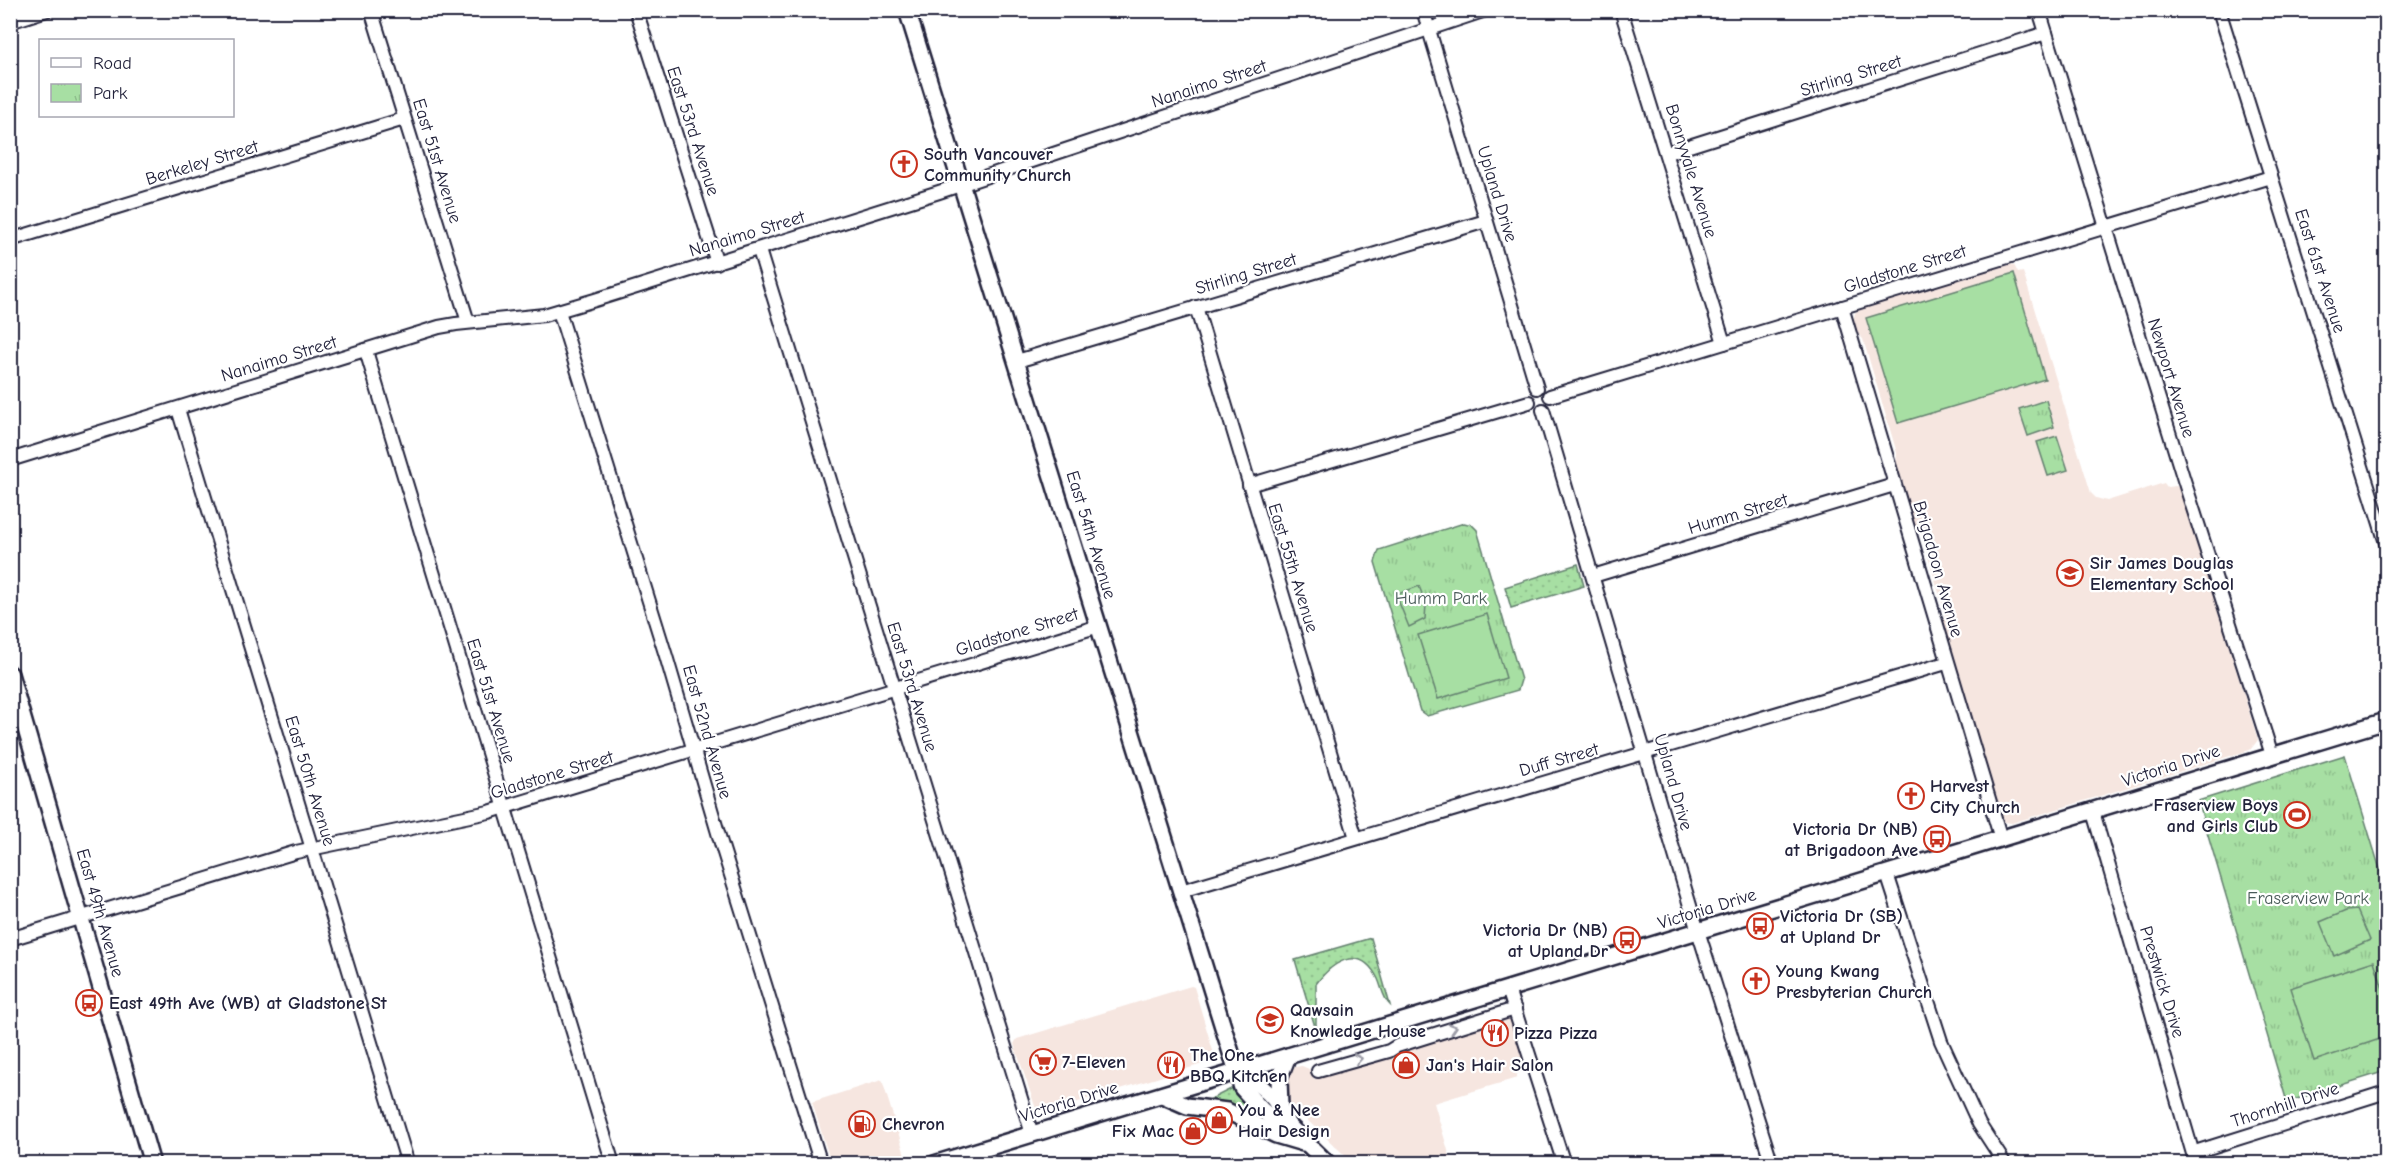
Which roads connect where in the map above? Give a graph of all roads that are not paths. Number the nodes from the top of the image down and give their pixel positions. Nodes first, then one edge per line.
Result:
1 (47, 10) edge
2 (371, 10) edge
3 (636, 10) edge
4 (907, 10) edge
5 (1423, 10) edge
6 (1486, 10) edge
7 (1621, 10) edge
8 (2039, 10) edge
9 (2219, 10) edge
10 (10, 22) edge
11 (1429, 30) junction
12 (2046, 33) junction
13 (405, 119) junction
14 (1667, 153) junction
15 (2271, 177) junction
16 (962, 184) junction
17 (1485, 221) junction
18 (2106, 227) junction
19 (10, 240) edge
20 (759, 250) junction
21 (717, 262) junction
22 (1196, 307) junction
23 (1842, 307) junction
24 (559, 311) junction
25 (468, 322) junction
26 (1725, 342) junction
27 (366, 351) junction
28 (1017, 361) junction
29 (1537, 388) junction
30 (1550, 396) junction
31 (1529, 402) junction
32 (178, 409) junction
33 (1543, 410) junction
34 (10, 460) edge
35 (1250, 484) junction
36 (1894, 485) junction
37 (2386, 543) edge
38 (1593, 576) junction
39 (1099, 626) junction
40 (1947, 663) junction
41 (10, 674) edge
42 (894, 688) junction
43 (2386, 721) edge
44 (693, 750) junction
45 (1646, 753) junction
46 (2272, 755) junction
47 (505, 807) junction
48 (2092, 812) junction
49 (1356, 838) junction
50 (2001, 839) junction
51 (311, 848) junction
52 (1887, 874) junction
53 (1181, 891) junction
54 (82, 918) junction
55 (1698, 932) junction
56 (10, 939) edge
57 (1508, 989) junction
58 (1515, 1009) junction
59 (1390, 1026) junction
60 (1397, 1046) junction
61 (1288, 1056) junction
62 (1238, 1071) junction
63 (1318, 1071) dead end
64 (2386, 1092) edge
65 (1162, 1095) junction
66 (1280, 1107) junction
67 (1287, 1124) junction
68 (1032, 1134) junction
69 (1306, 1144) junction
70 (2195, 1158) edge
71 (152, 1164) edge
72 (408, 1164) edge
73 (613, 1164) edge
74 (821, 1164) edge
75 (934, 1164) edge
76 (1328, 1164) edge
77 (1563, 1164) edge
78 (1772, 1164) edge
79 (2005, 1164) edge

1 - 10 street
2 - 13 street, East 51st Avenue
3 - 21 street, East 53rd Avenue
4 - 16 street, East 54th Avenue
5 - 11 street, Upland Drive
6 - 11 street, Nanaimo Street
7 - 14 street, Bonnyvale Avenue
8 - 12 street, Newport Avenue
9 - 15 street, East 61st Avenue
11 - 16 street, Nanaimo Street
11 - 17 street, Upland Drive
12 - 14 street, Stirling Street
12 - 18 street, Newport Avenue
13 - 19 street, Berkeley Street
13 - 25 street, East 51st Avenue
14 - 26 street, Bonnyvale Avenue
15 - 18 street, Gladstone Street
15 - 37 street, East 61st Avenue
16 - 20 street, Nanaimo Street
16 - 28 street, East 54th Avenue
17 - 22 street, Stirling Street
17 - 29 street, Upland Drive
18 - 23 street, Gladstone Street
18 - 46 street, Newport Avenue
20 - 21 street, Nanaimo Street
20 - 42 street, East 53rd Avenue
21 - 24 street, Nanaimo Street
22 - 28 street, Stirling Street
22 - 35 street, East 55th Avenue
23 - 26 street, Gladstone Street
23 - 36 street, Brigadoon Avenue
24 - 25 street, Nanaimo Street
24 - 44 street, East 52nd Avenue
25 - 27 street, Nanaimo Street
26 - 30 street, Gladstone Street
27 - 32 street, Nanaimo Street
27 - 47 street, East 51st Avenue
28 - 39 street, East 54th Avenue
29 - 30 street
29 - 31 street
30 - 33 street
31 - 33 street
31 - 35 street
32 - 34 street, Nanaimo Street
32 - 51 street, East 50th Avenue
33 - 38 street, Upland Drive
35 - 49 street, East 55th Avenue
36 - 38 street, Humm Street
36 - 40 street, Brigadoon Avenue
38 - 45 street, Upland Drive
39 - 42 street, Gladstone Street
39 - 53 street, East 54th Avenue
40 - 45 street, Duff Street
40 - 50 street, Brigadoon Avenue
41 - 54 street, East 49th Avenue
42 - 44 street, Gladstone Street
42 - 68 street, East 53rd Avenue
43 - 46 street, Victoria Drive
44 - 47 street, Gladstone Street
44 - 74 street, East 52nd Avenue
45 - 49 street, Duff Street
45 - 55 street, Upland Drive
46 - 48 street, Victoria Drive
47 - 51 street, Gladstone Street
47 - 73 street, East 51st Avenue
48 - 50 street, Victoria Drive
48 - 70 street, Prestwick Drive
49 - 53 street, Duff Street
50 - 52 street, Victoria Drive
51 - 54 street, Gladstone Street
51 - 72 street, East 50th Avenue
52 - 55 street, Victoria Drive
52 - 79 street
53 - 62 street, East 54th Avenue
54 - 56 street, Gladstone Street
54 - 71 street, East 49th Avenue
55 - 57 street, Victoria Drive
55 - 78 street, Upland Drive
57 - 58 street
57 - 59 street, Victoria Drive
60 -> 58 street
58 - 77 street
59 - 60 street
59 - 61 street, Victoria Drive
63 -> 60 street
61 - 62 street, Victoria Drive
61 - 66 street
62 - 65 street, Victoria Drive
62 - 66 street
62 - 67 street, East 54th Avenue
64 - 70 street, Thornhill Drive
65 - 68 street, Victoria Drive
65 - 69 street
66 - 67 street
67 - 69 street
68 - 75 street, Victoria Drive
69 - 76 street

